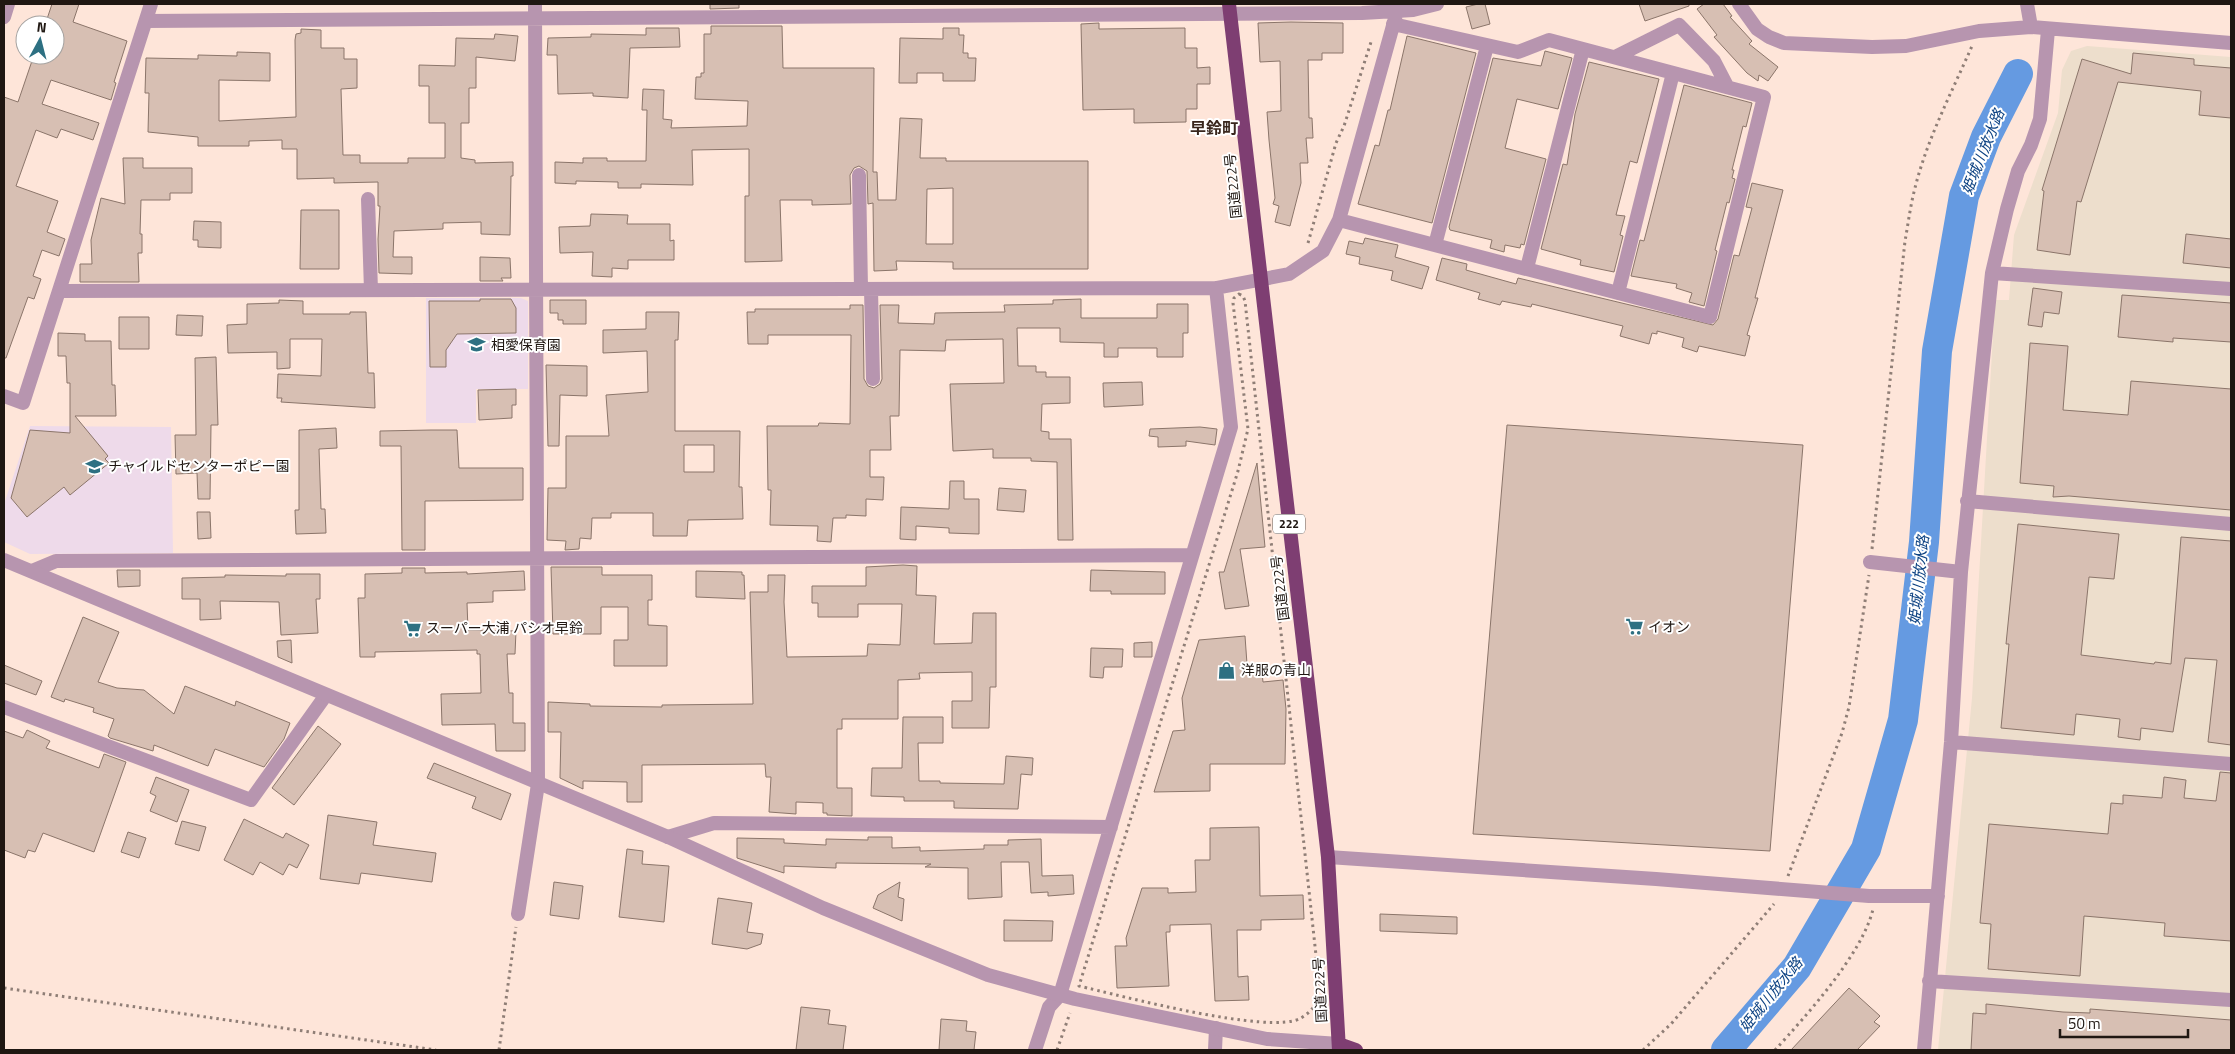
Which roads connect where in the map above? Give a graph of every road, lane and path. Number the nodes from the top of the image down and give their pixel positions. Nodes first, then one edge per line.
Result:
1 (8, 4) edge
2 (151, 4) edge
3 (1437, 4) edge
4 (1739, 4) edge
5 (2028, 4) edge
6 (1398, 7) edge
7 (1364, 8) edge
8 (1230, 9) edge
9 (536, 10) edge
10 (4, 17) edge
11 (146, 21) junction
12 (1393, 24) junction
13 (2031, 27) junction
14 (2048, 30) junction
15 (1979, 31) junction
16 (1371, 41) dead end
17 (2231, 43) edge
18 (1487, 46) junction
19 (1583, 49) junction
20 (1615, 57) junction
21 (1674, 73) junction
22 (1727, 86) junction
23 (860, 175) dead end
24 (368, 199) dead end
25 (1340, 220) junction
26 (1435, 245) junction
27 (1306, 248) dead end
28 (1527, 268) junction
29 (1992, 273) junction
30 (1260, 280) junction
31 (1216, 288) junction
32 (2231, 288) edge
33 (866, 289) junction
34 (370, 290) junction
35 (536, 290) junction
36 (60, 291) junction
37 (1618, 293) junction
38 (873, 379) dead end
39 (4, 396) edge
40 (1967, 501) junction
41 (2231, 524) edge
42 (1192, 555) junction
43 (537, 558) junction
44 (4, 560) edge
45 (1870, 562) junction
46 (32, 571) junction
47 (1960, 572) junction
48 (326, 695) junction
49 (4, 707) edge
50 (1951, 742) junction
51 (2231, 764) edge
52 (538, 784) junction
53 (1111, 827) junction
54 (668, 837) junction
55 (1328, 857) junction
56 (1789, 890) junction
57 (1872, 896) junction
58 (1938, 896) junction
59 (518, 914) joint
60 (1929, 981) junction
61 (1079, 986) joint
62 (4, 988) edge
63 (1060, 995) junction
64 (2231, 1000) edge
65 (1072, 1007) dead end
66 (1216, 1028) junction
67 (1339, 1047) edge
68 (436, 1050) edge
69 (499, 1050) edge
70 (1035, 1050) edge
71 (1057, 1050) edge
72 (1215, 1050) edge
73 (1356, 1050) edge
74 (1643, 1050) edge
75 (1775, 1050) edge
76 (1924, 1050) edge

1 - 10 street
2 - 11 street
3 - 6 street
4 - 15 street
5 - 13 street
6 - 7 street
6 - 12 street
7 - 8 street
8 - 9 street
8 - 30 highway, 国道222号 / 222
9 - 11 street
9 - 35 street
11 - 36 street
12 - 18 street
12 - 25 street
13 - 14 street
13 - 15 street
14 - 17 street
14 - 29 street
15 - 45 path
16 - 27 path
18 - 19 street
18 - 26 street
19 - 20 street
19 - 28 street
20 - 21 street
20 - 22 street
21 - 22 street
21 - 37 street
22 - 37 street
23 - 33 street
24 - 34 street
25 - 26 street
25 - 30 street
26 - 28 street
28 - 37 street
29 - 32 street
29 - 40 street
30 - 31 street
30 - 55 highway, 国道222号 / 222
31 - 33 street
31 - 42 street
33 - 35 street
33 - 38 street
34 - 35 street
34 - 36 street
35 - 43 street
36 - 39 street
40 - 41 street
40 - 47 street
42 - 43 street
42 - 53 street
43 - 46 street
43 - 52 street
44 - 46 street
45 - 47 street
45 - 56 path
46 - 48 street
47 - 50 street
48 - 49 street
48 - 52 street
50 - 51 street
50 - 58 street
52 - 54 street
52 - 59 street
53 - 54 street
53 - 63 street
54 - 63 street
55 - 56 street
55 - 67 highway, 国道222号 / 222
56 - 57 street
56 - 74 path
57 - 58 street
57 - 75 path
58 - 60 street
59 - 69 path
60 - 64 street
60 - 76 street
61 - 61 path
62 - 68 path
63 - 66 street
63 - 70 street
65 - 71 path
66 - 67 street
66 - 72 street
67 - 73 highway

